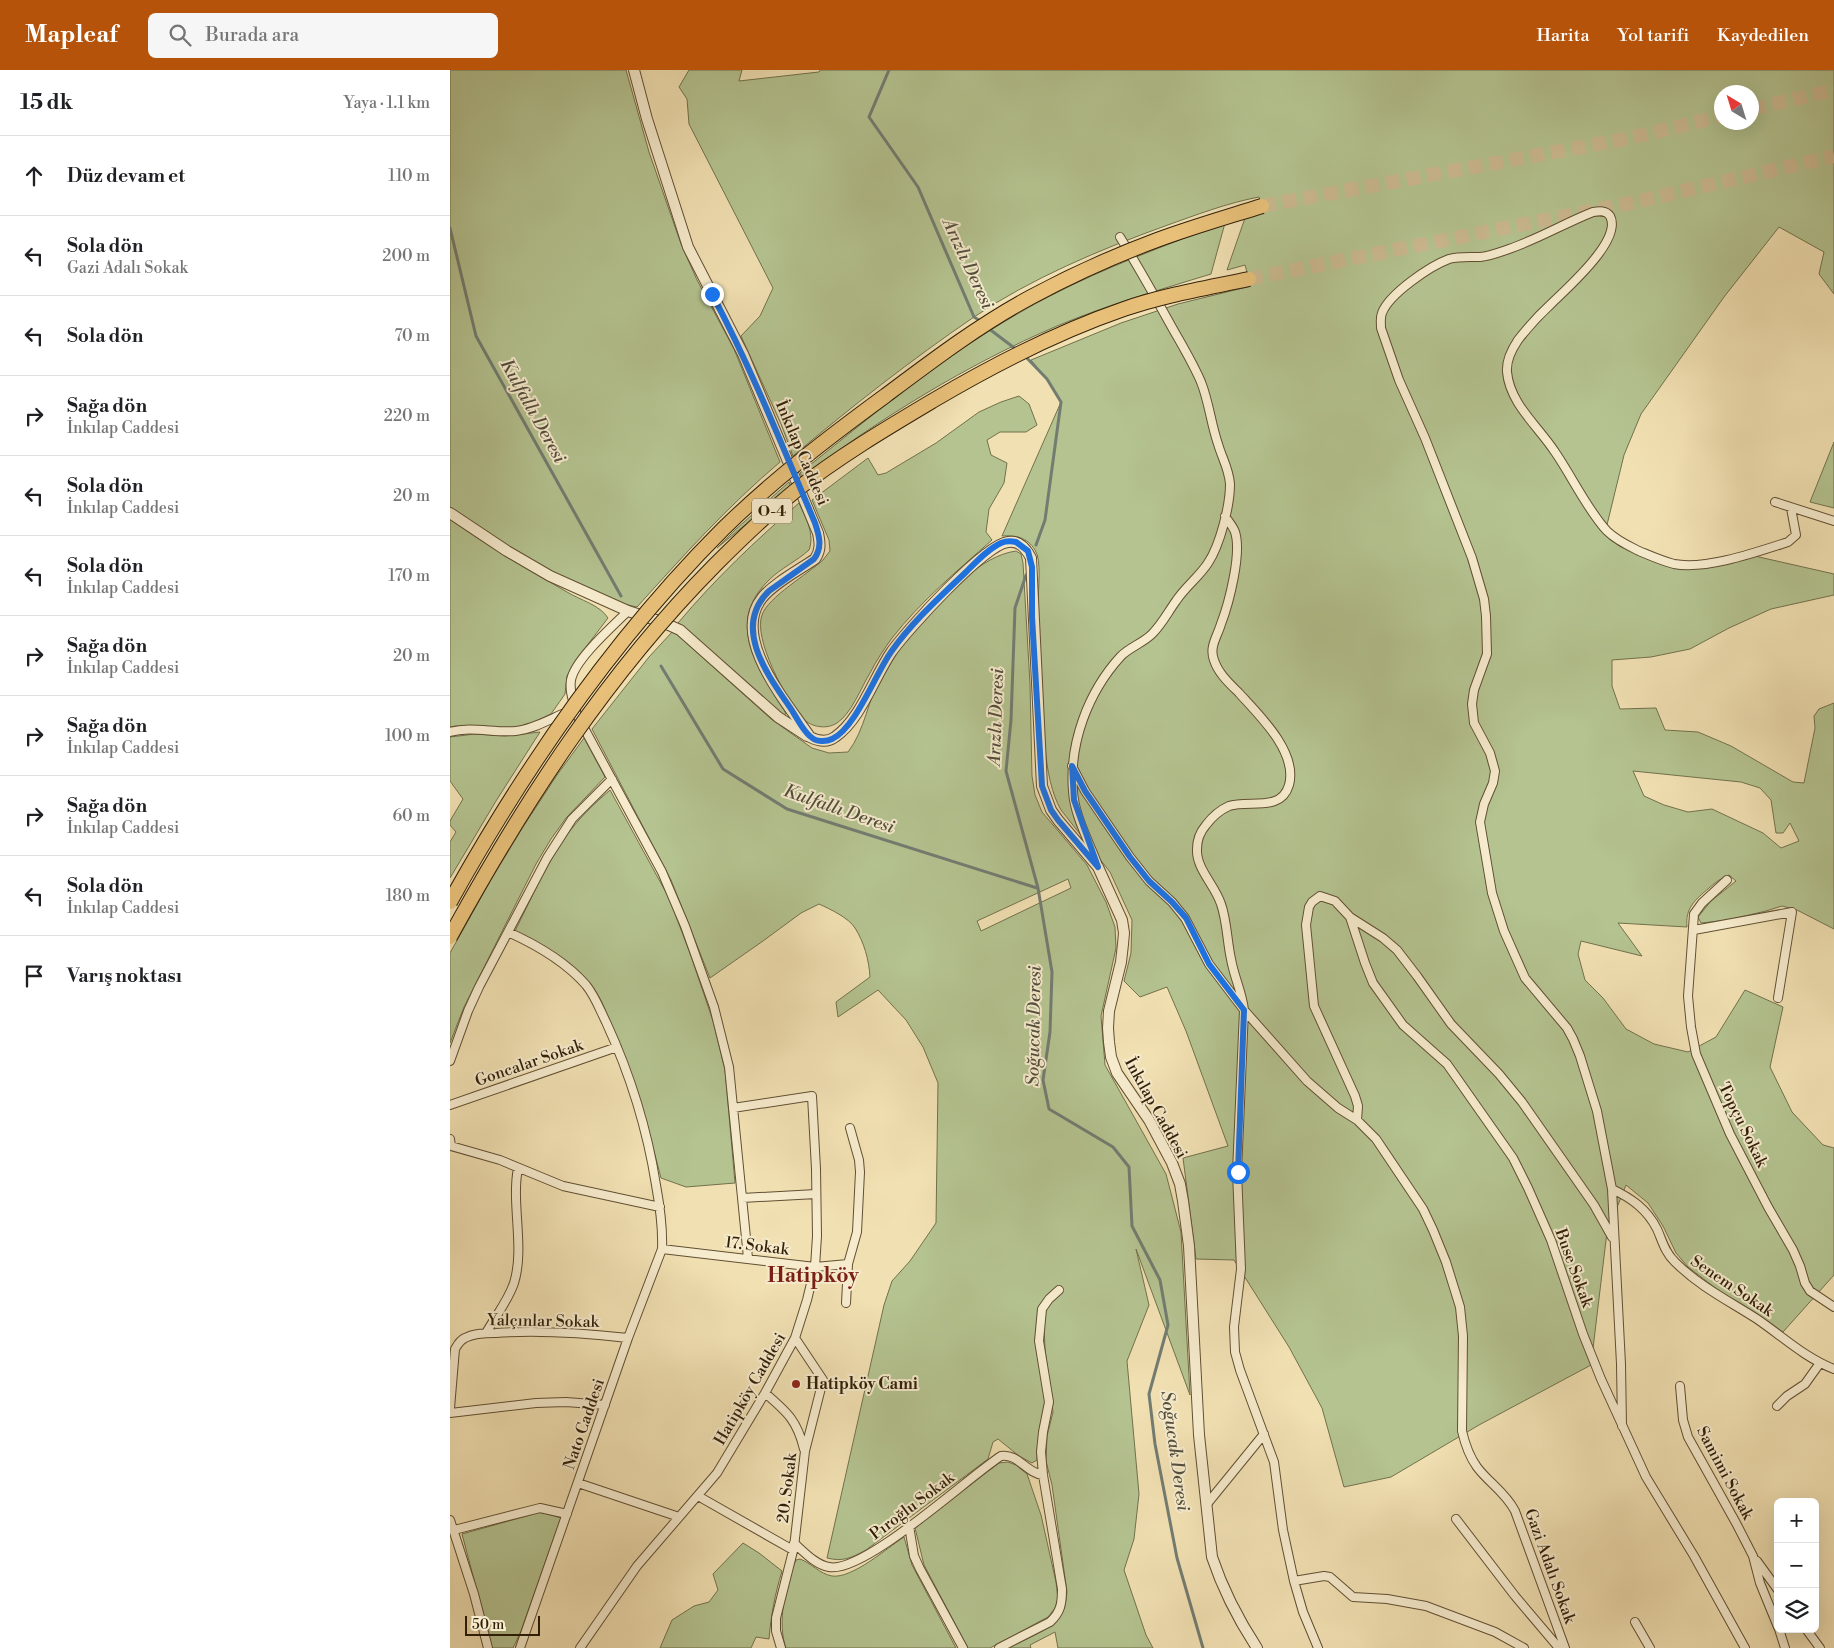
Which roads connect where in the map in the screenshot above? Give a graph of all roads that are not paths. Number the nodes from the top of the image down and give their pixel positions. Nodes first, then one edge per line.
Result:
1 (634, 70) edge
2 (1262, 206) tunnel mouth
3 (1120, 236) dead end
4 (1249, 279) tunnel mouth
5 (1775, 502) dead end
6 (1790, 508) junction
7 (450, 513) edge
8 (1225, 516) junction
9 (1834, 521) edge
10 (628, 611) junction
11 (575, 708) junction
12 (450, 732) edge
13 (810, 737) junction
14 (1072, 766) junction
15 (612, 779) junction
16 (1098, 867) junction
17 (1727, 880) dead end
18 (450, 902) edge
19 (1350, 917) junction
20 (1694, 930) junction
21 (508, 932) junction
22 (450, 936) edge
23 (1778, 998) dead end
24 (1244, 1010) junction
25 (616, 1047) junction
26 (450, 1061) edge
27 (450, 1105) edge
28 (733, 1108) junction
29 (1358, 1120) junction
30 (850, 1128) dead end
31 (450, 1144) edge
32 (518, 1168) junction
33 (1612, 1189) junction
34 (816, 1194) junction
35 (742, 1198) junction
36 (660, 1207) junction
37 (1614, 1240) junction
38 (662, 1249) junction
39 (748, 1258) junction
40 (848, 1264) junction
41 (815, 1267) junction
42 (1058, 1290) dead end
43 (846, 1303) dead end
44 (1834, 1307) edge
45 (486, 1333) junction
46 (628, 1338) junction
47 (795, 1338) junction
48 (1820, 1363) junction
49 (1834, 1369) edge
50 (1680, 1386) dead end
51 (765, 1393) junction
52 (605, 1405) junction
53 (1778, 1406) dead end
54 (450, 1408) edge
55 (450, 1413) edge
56 (1622, 1426) junction
57 (1264, 1434) junction
58 (805, 1451) junction
59 (1043, 1474) junction
60 (578, 1483) junction
61 (698, 1496) junction
62 (1207, 1504) junction
63 (567, 1514) junction
64 (679, 1517) junction
65 (1456, 1519) dead end
66 (450, 1520) edge
67 (909, 1526) junction
68 (454, 1530) junction
69 (794, 1547) junction
70 (1753, 1556) junction
71 (1294, 1581) junction
72 (1777, 1588) edge
73 (1774, 1618) edge
74 (1635, 1622) dead end
75 (1780, 1633) edge
76 (1809, 1633) edge
77 (488, 1648) edge
78 (520, 1648) edge
79 (580, 1648) edge
80 (781, 1648) edge
81 (962, 1648) edge
82 (999, 1648) edge
83 (1257, 1648) edge
84 (1318, 1648) edge
85 (1524, 1648) edge
86 (1559, 1648) edge
87 (1564, 1648) edge
88 (1650, 1648) edge
89 (1745, 1648) edge
90 (1785, 1648) edge
91 (1820, 1648) edge

1 - 13 street, İnkılap Caddesi
2 - 18 highway, O-4, bridge
3 - 8 street
4 - 22 highway, O-4, bridge
5 - 6 street
6 - 9 street
6 - 33 street
7 - 10 street
8 - 14 street
8 - 24 street
10 - 11 street
10 - 13 street
11 - 12 street
11 - 15 street
13 - 16 street, İnkılap Caddesi
14 - 16 street
14 - 24 street, Gazi Adalı Sokak
15 - 21 street
15 - 28 street
16 - 62 street, İnkılap Caddesi
17 - 20 street, Topçu Sokak
19 - 29 street
19 - 37 street
19 - 56 street, Buse Sokak
20 - 23 street
20 - 44 street, Topçu Sokak
21 - 25 street, Nato Caddesi
21 - 26 street
24 - 29 street, Gazi Adalı Sokak
24 - 57 street
25 - 27 street, Goncalar Sokak
25 - 36 street, Nato Caddesi
28 - 34 street, Hatipköy Caddesi
28 - 35 street
29 - 87 street, Gazi Adalı Sokak
30 - 40 street
31 - 32 street
32 - 36 street
32 - 45 street
33 - 37 street
33 - 48 street, Senem Sokak
34 - 35 street
34 - 41 street, Hatipköy Caddesi
35 - 39 street
36 - 38 street, Nato Caddesi
37 - 56 street
38 - 39 street, 17. Sokak
38 - 46 street, Nato Caddesi
39 - 41 street, 17. Sokak
40 - 41 street, 17. Sokak
40 - 43 street
41 - 47 street, Hatipköy Caddesi
42 - 59 street
45 - 46 street, Yalçınlar Sokak
45 - 54 street, Yalçınlar Sokak
46 - 52 street, Nato Caddesi
47 - 51 street, Hatipköy Caddesi
47 - 58 street, 20. Sokak
48 - 49 street, Senem Sokak
48 - 53 street
50 - 70 street, Samimi Sokak
51 - 58 street
51 - 61 street, Hatipköy Caddesi
52 - 55 street
52 - 60 street, Nato Caddesi
56 - 89 street, Buse Sokak
57 - 62 street
57 - 71 street
58 - 69 street, 20. Sokak
59 - 67 street, Pıroğlu Sokak
59 - 82 street
60 - 63 street, Nato Caddesi
60 - 64 street
61 - 64 street, Hatipköy Caddesi
61 - 69 street, Pıroğlu Sokak
62 - 83 street, İnkılap Caddesi
63 - 68 street
63 - 78 street, Nato Caddesi
64 - 79 street, Hatipköy Caddesi
65 - 86 street
66 - 68 street
67 - 69 street, Pıroğlu Sokak
67 - 81 street
68 - 77 street
69 - 80 street, 20. Sokak
70 - 72 street
70 - 73 street, Samimi Sokak
71 - 84 street
71 - 85 street
74 - 88 street
75 - 90 street, Samimi Sokak
76 - 91 street

